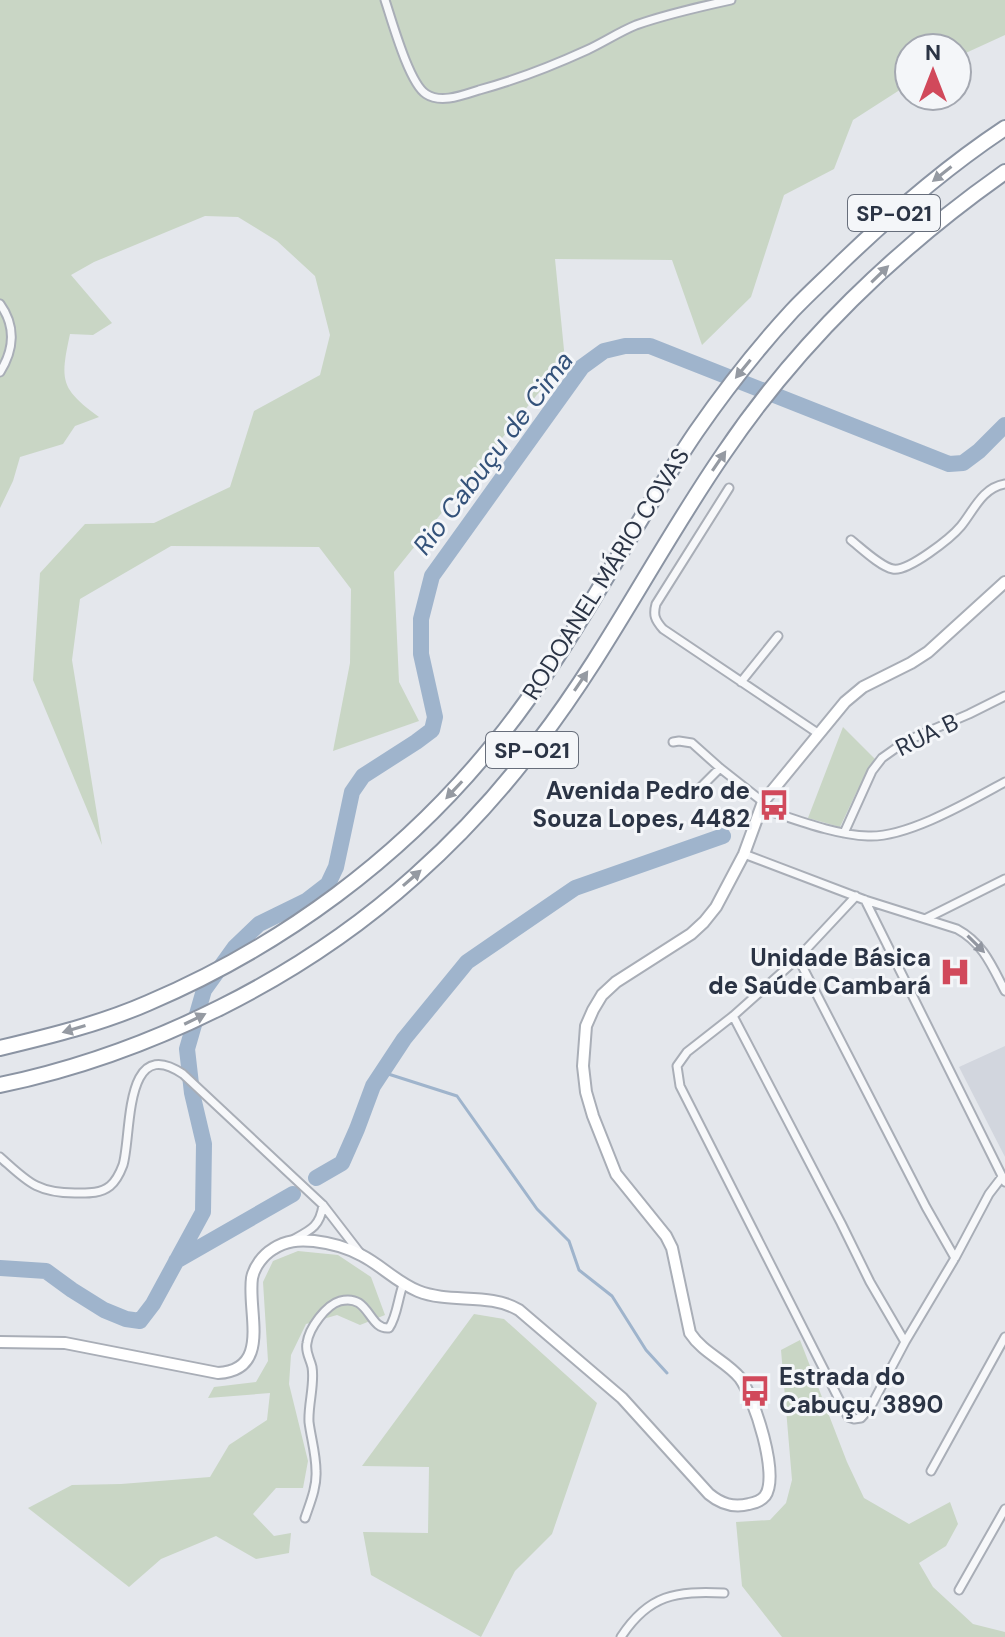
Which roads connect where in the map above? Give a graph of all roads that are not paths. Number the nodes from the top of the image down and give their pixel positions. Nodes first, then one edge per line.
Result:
1 (385, 0) edge
2 (731, 0) edge
3 (1005, 128) edge
4 (1005, 172) edge
5 (0, 304) edge
6 (0, 372) edge
7 (1005, 484) edge
8 (729, 488) dead end
9 (851, 540) dead end
10 (1005, 582) edge
11 (778, 636) dead end
12 (741, 682) junction
13 (1005, 696) edge
14 (819, 734) junction
15 (673, 742) dead end
16 (720, 768) junction
17 (1005, 782) edge
18 (696, 792) dead end
19 (761, 805) junction
20 (844, 833) junction
21 (744, 854) junction
22 (1005, 879) edge
23 (856, 896) junction
24 (865, 900) junction
25 (927, 918) junction
26 (798, 958) junction
27 (1005, 991) edge
28 (733, 1016) junction
29 (0, 1048) edge
30 (0, 1085) edge
31 (0, 1157) edge
32 (1003, 1179) edge
33 (323, 1205) junction
34 (292, 1240) junction
35 (362, 1255) junction
36 (955, 1258) junction
37 (403, 1285) junction
38 (1005, 1337) edge
39 (0, 1342) edge
40 (905, 1342) junction
41 (931, 1471) dead end
42 (1005, 1509) edge
43 (305, 1518) dead end
44 (959, 1590) dead end
45 (724, 1593) dead end
46 (621, 1637) edge

1 - 2 street
3 -> 29 highway, RODOANEL MÁRIO COVAS / SP-021
30 -> 4 highway, RODOANEL MÁRIO COVAS / SP-021
5 - 6 street
7 - 9 street
8 - 12 street
10 - 14 main road
11 - 12 street
12 - 14 street
13 - 20 street, RUA B
14 - 19 main road
15 - 16 street
16 - 18 street
16 - 19 street
17 - 20 street
19 - 20 street
19 - 21 main road
21 - 23 street
21 - 37 main road
22 - 25 street
23 - 24 street
23 - 26 street
24 - 25 street
24 - 32 street
25 -> 27 street
26 - 28 street
26 - 36 street
28 - 40 street
28 - 40 street
31 - 33 street
32 - 36 street
33 - 34 street
33 - 35 street
34 - 35 main road
34 - 39 main road
35 - 37 main road
36 - 40 street
37 - 43 street
38 - 41 street
42 - 44 street
45 - 46 street

